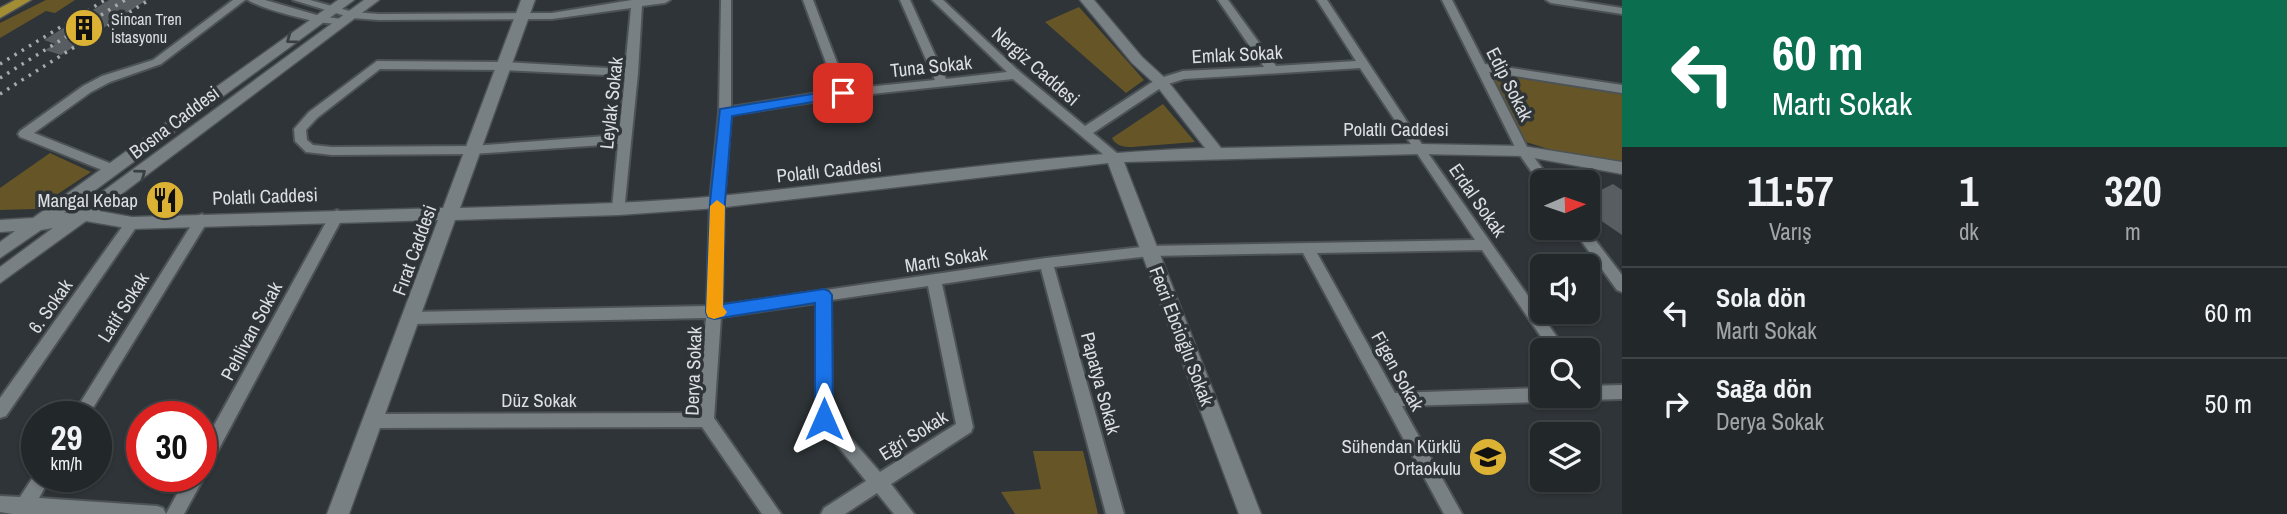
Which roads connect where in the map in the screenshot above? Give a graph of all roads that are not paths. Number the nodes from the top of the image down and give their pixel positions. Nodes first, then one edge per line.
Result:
1 (24, 0) edge
2 (240, 0) edge
3 (253, 0) edge
4 (298, 0) edge
5 (372, 0) edge
6 (665, 0) edge
7 (726, 0) edge
8 (808, 0) edge
9 (905, 0) edge
10 (937, 0) edge
11 (1087, 0) edge
12 (1100, 0) edge
13 (1223, 0) edge
14 (1322, 0) edge
15 (1447, 0) edge
16 (1551, 0) edge
17 (637, 2) edge
18 (526, 8) edge
19 (344, 11) edge
20 (1622, 11) edge
21 (0, 14) edge
22 (319, 19) junction
23 (1365, 64) junction
24 (505, 66) junction
25 (1479, 67) junction
26 (1272, 69) junction
27 (632, 73) junction
28 (1016, 75) junction
29 (942, 82) junction
30 (1161, 82) junction
31 (1622, 89) edge
32 (843, 93) junction
33 (725, 112) junction
34 (1085, 132) junction
35 (624, 139) junction
36 (1419, 149) junction
37 (472, 150) junction
38 (1523, 151) junction
39 (1217, 153) junction
40 (1114, 158) junction
41 (1622, 168) edge
42 (112, 169) junction
43 (1537, 170) edge
44 (717, 202) junction
45 (619, 209) junction
46 (450, 213) junction
47 (86, 215) junction
48 (337, 215) junction
49 (202, 219) junction
50 (132, 223) junction
51 (40, 224) junction
52 (0, 226) edge
53 (61, 232) junction
54 (9, 239) edge
55 (1588, 240) edge
56 (1487, 245) junction
57 (1307, 248) junction
58 (0, 251) edge
59 (1150, 251) junction
60 (1046, 263) junction
61 (0, 276) edge
62 (934, 281) junction
63 (1622, 286) edge
64 (824, 295) junction
65 (714, 312) junction
66 (411, 318) junction
67 (1550, 338) edge
68 (1622, 392) edge
69 (1600, 393) edge
70 (1530, 395) edge
71 (1390, 400) junction
72 (89, 401) edge
73 (0, 411) edge
74 (706, 420) junction
75 (372, 421) junction
76 (217, 436) edge
77 (879, 481) junction
78 (33, 492) edge
79 (188, 492) edge
80 (0, 504) edge
81 (22, 510) edge
82 (157, 514) edge
83 (176, 514) edge
84 (338, 514) edge
85 (772, 514) edge
86 (830, 514) edge
87 (905, 514) edge
88 (1115, 514) edge
89 (1250, 514) edge
90 (1453, 514) edge

1 - 21 main road
2 - 42 street
3 - 22 street
4 - 19 street
5 - 19 street, Bosna Caddesi
6 - 17 street
7 - 33 street, Derya Sokak
8 - 32 street
9 - 29 street
10 - 28 street, Nergiz Caddesi
11 - 30 street
12 - 30 street
13 - 26 street
14 - 23 street, Erdal Sokak
15 - 25 street, Edip Sokak
16 - 20 street
17 - 18 street
17 - 27 street, Leylak Sokak
18 - 19 street
18 - 24 street, Fırat Caddesi
19 - 22 street, Bosna Caddesi
47 -> 19 street, Bosna Caddesi
22 -> 42 street, Bosna Caddesi
23 - 26 street, Emlak Sokak
23 - 36 street, Erdal Sokak
24 - 27 street
24 - 37 street, Fırat Caddesi
24 - 37 street
25 - 31 street
25 - 38 street, Edip Sokak
26 - 30 street, Emlak Sokak
27 - 35 street, Leylak Sokak
28 - 29 street, Tuna Sokak
28 - 34 street, Nergiz Caddesi
29 - 32 street, Tuna Sokak
30 - 34 street, Emlak Sokak
30 - 39 street
32 - 33 street, Tuna Sokak
33 - 44 street, Derya Sokak
34 - 40 street, Nergiz Caddesi
35 - 37 street
35 - 45 street, Leylak Sokak
36 - 38 street, Polatlı Caddesi
36 - 39 street, Polatlı Caddesi
36 - 56 street, Erdal Sokak
37 - 46 street, Fırat Caddesi
38 - 41 street, Polatlı Caddesi
38 - 43 street, Edip Sokak
39 - 40 street, Polatlı Caddesi
40 - 44 street, Polatlı Caddesi
40 - 59 street, Fecri Ebcioğlu Sokak
42 - 51 street, Bosna Caddesi
44 - 45 street, Polatlı Caddesi
44 - 65 street, Derya Sokak
45 - 46 street, Polatlı Caddesi
46 - 48 street, Polatlı Caddesi
46 - 66 street, Fırat Caddesi
47 - 50 street, Polatlı Caddesi
47 - 51 street, Polatlı Caddesi
47 - 53 street, Bosna Caddesi
48 - 49 street, Polatlı Caddesi
48 - 76 street, Pehlivan Sokak
49 - 50 street, Polatlı Caddesi
49 - 72 street, Latif Sokak
50 - 53 street
50 - 73 street, 6. Sokak
51 - 52 street
51 - 54 street, Bosna Caddesi
53 - 54 street
53 - 61 street, Bosna Caddesi
54 - 58 street, Bosna Caddesi
55 - 63 street
56 - 57 street, Martı Sokak
56 - 67 street, Erdal Sokak
57 - 59 street, Martı Sokak
57 - 71 street, Figen Sokak
59 - 60 street, Martı Sokak
59 - 89 street, Fecri Ebcioğlu Sokak
60 - 62 street, Martı Sokak
60 - 88 street, Papatya Sokak
62 - 64 street, Martı Sokak
62 - 77 street, Eğri Sokak
64 - 65 street, Martı Sokak
64 - 77 street
65 - 66 street, Martı Sokak
65 - 74 street, Derya Sokak
66 - 75 street, Fırat Caddesi
68 - 69 street
70 - 71 street
71 - 90 street, Figen Sokak
74 - 75 street, Düz Sokak
74 - 85 street, Derya Sokak
75 - 84 street, Fırat Caddesi
77 - 86 street, Eğri Sokak
77 - 87 street
78 - 81 street
79 - 83 street
80 - 81 street
81 - 82 street

